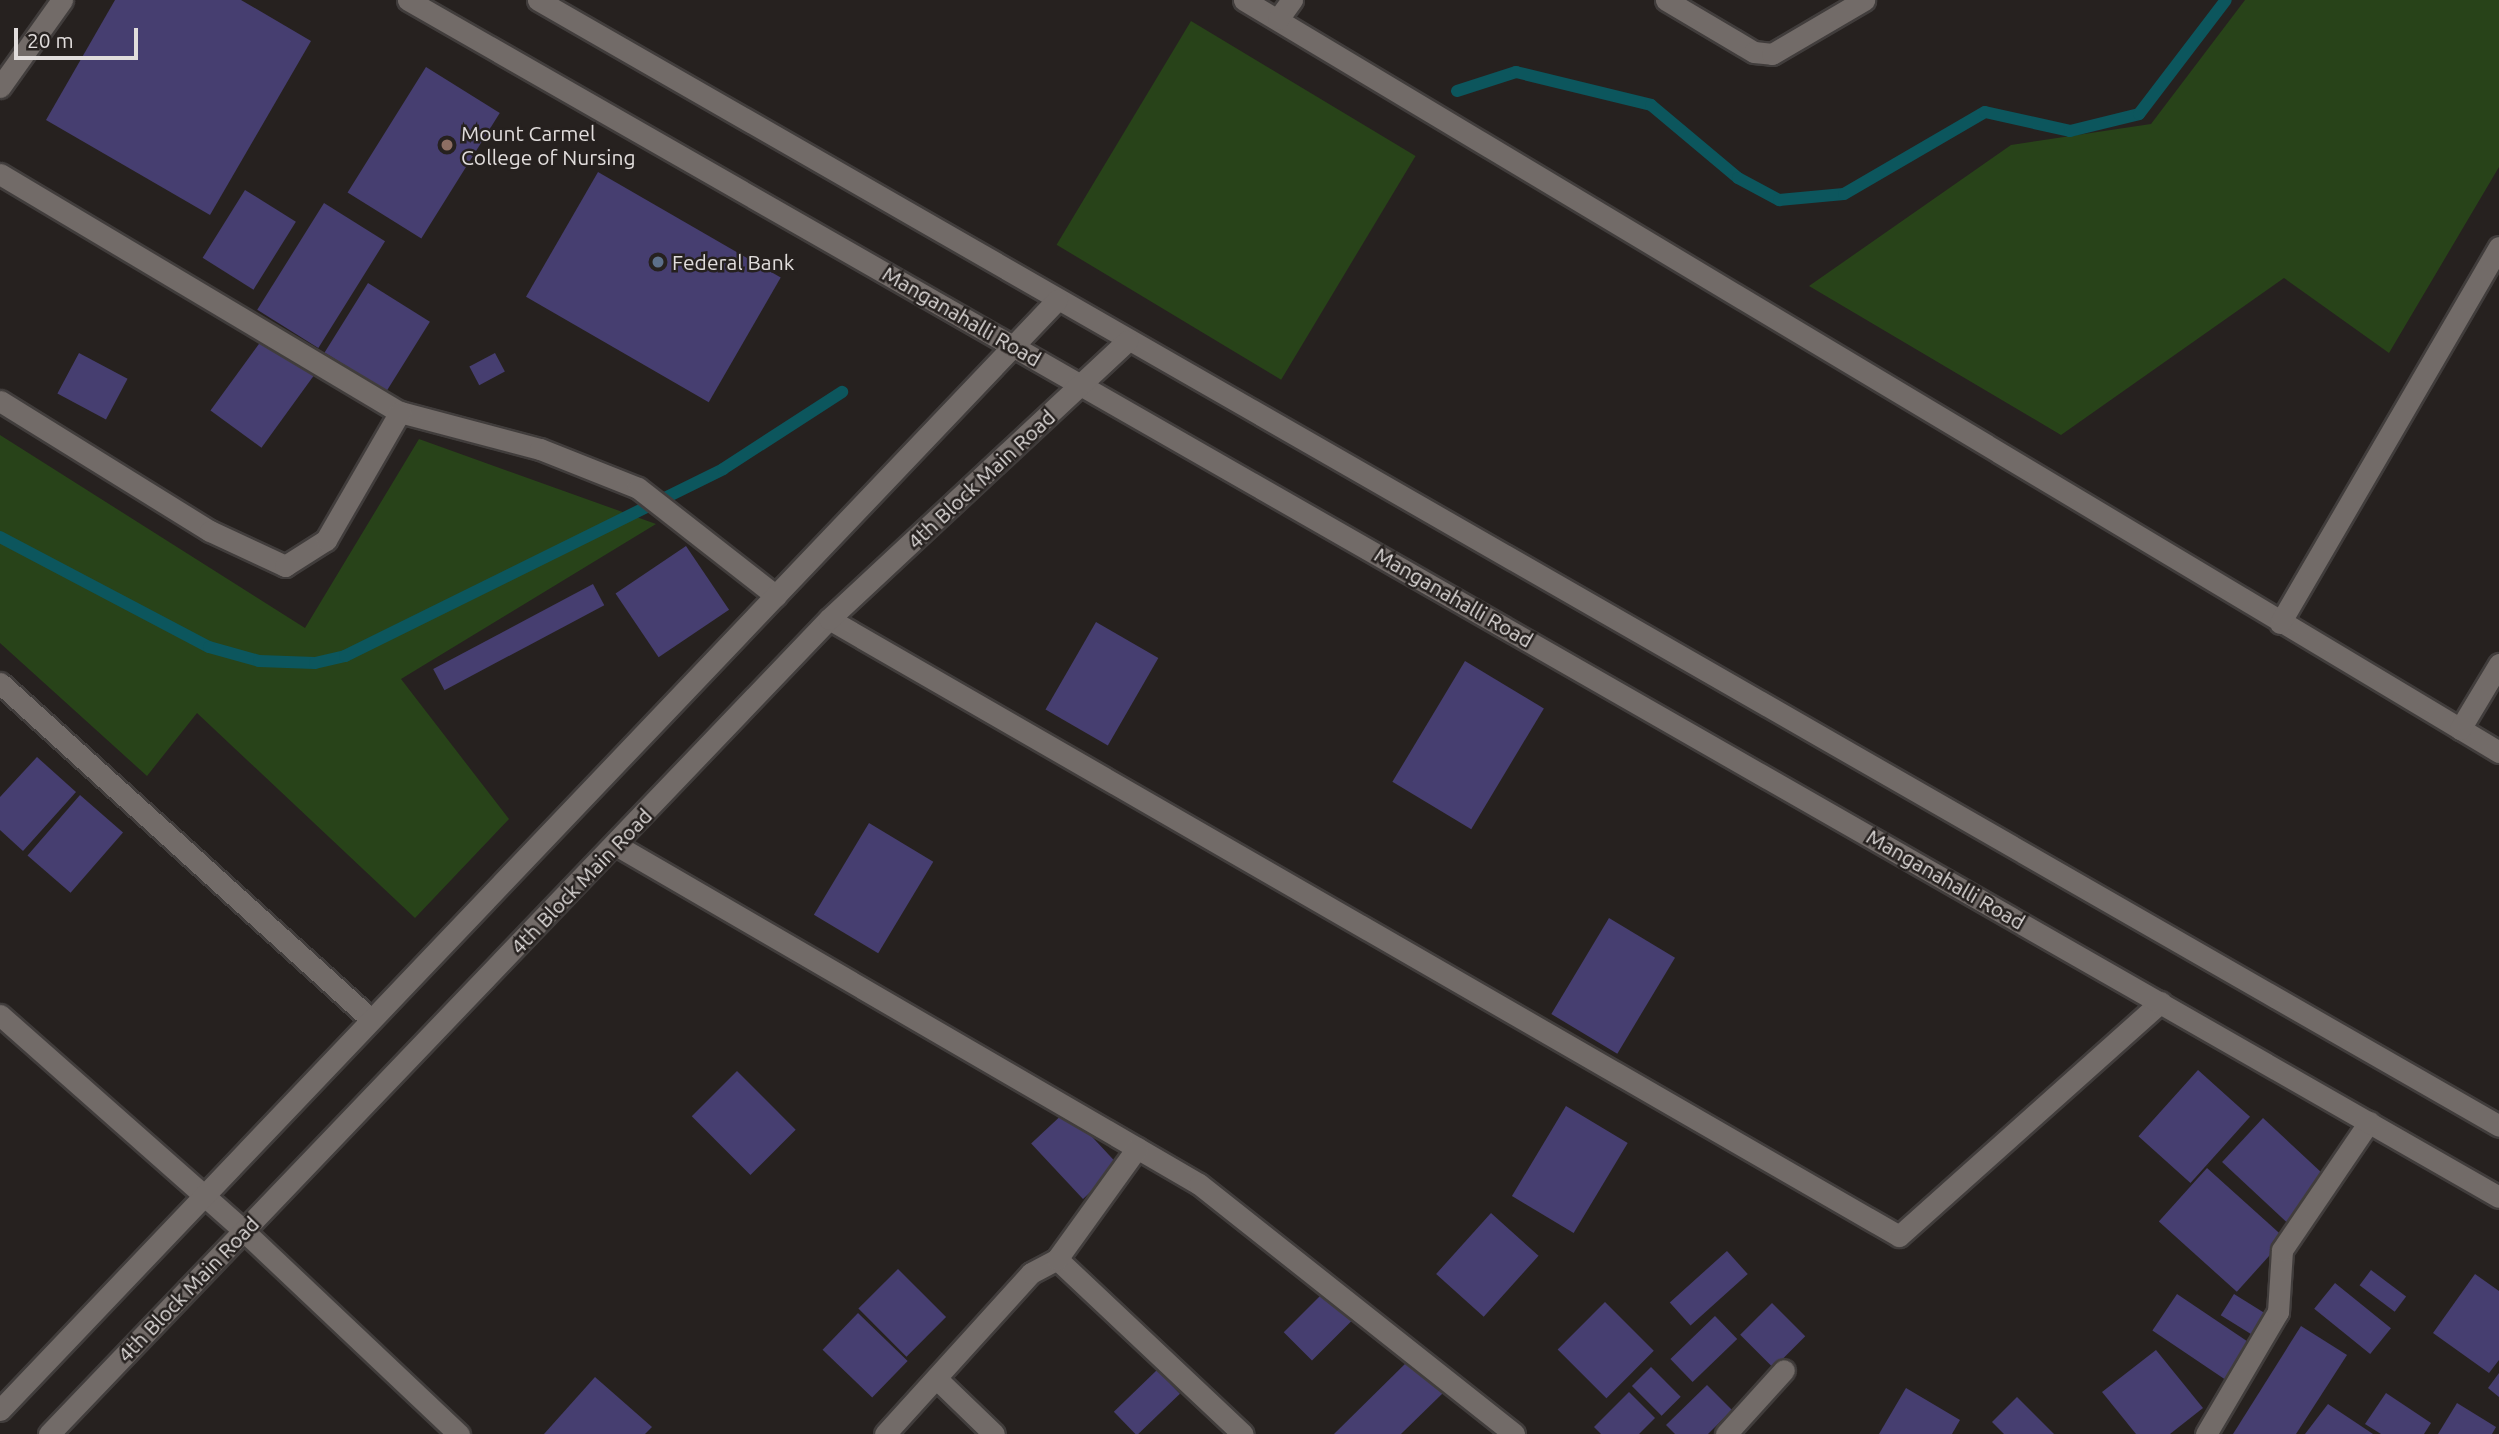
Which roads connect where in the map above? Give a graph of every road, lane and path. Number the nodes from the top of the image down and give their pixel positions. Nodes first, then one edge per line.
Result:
1 (62, 0) edge
2 (408, 0) edge
3 (538, 0) edge
4 (1244, 0) edge
5 (1292, 0) edge
6 (1666, 0) edge
7 (1864, 0) edge
8 (1278, 19) junction
9 (0, 87) edge
10 (0, 174) edge
11 (2499, 247) edge
12 (1057, 300) junction
13 (1126, 341) junction
14 (1016, 347) junction
15 (1082, 384) junction
16 (0, 401) edge
17 (400, 412) junction
18 (776, 596) junction
19 (829, 619) junction
20 (2280, 623) junction
21 (2499, 664) edge
22 (0, 683) edge
23 (2460, 729) junction
24 (2499, 752) edge
25 (616, 845) junction
26 (2161, 1002) junction
27 (0, 1015) edge
28 (370, 1019) junction
29 (2369, 1122) junction
30 (2499, 1126) edge
31 (1137, 1148) junction
32 (201, 1194) junction
33 (2499, 1197) edge
34 (244, 1231) junction
35 (1057, 1259) junction
36 (1784, 1370) dead end
37 (937, 1379) junction
38 (0, 1410) edge
39 (49, 1434) edge
40 (459, 1434) edge
41 (885, 1434) edge
42 (994, 1434) edge
43 (1243, 1434) edge
44 (1514, 1434) edge
45 (1726, 1434) edge
46 (2206, 1434) edge

1 - 9 street
2 - 14 street, Manganahalli Road
3 - 12 street
4 - 8 street
5 - 8 street
6 - 7 street
8 - 20 street
10 - 17 street
11 - 20 street
12 - 13 street
12 - 14 street
13 - 15 street, 4th Block Main Road
13 - 30 street
14 - 15 street, Manganahalli Road
14 - 18 street
15 - 19 street, 4th Block Main Road
15 - 26 street, Manganahalli Road
16 - 17 street
17 - 18 street
18 - 28 street
19 - 25 street, 4th Block Main Road
19 - 26 street
20 - 23 street
21 - 23 street
22 - 28 street
23 - 24 street
25 - 31 street
25 - 34 street, 4th Block Main Road
26 - 29 street, Manganahalli Road
27 - 32 street
28 - 32 street
29 - 33 street, Manganahalli Road
29 - 46 street
31 - 35 street
31 - 44 street
32 - 34 street
32 - 38 street
34 - 39 street, 4th Block Main Road
34 - 40 street
35 - 37 street
35 - 43 street
36 - 45 street
37 - 41 street
37 - 42 street

